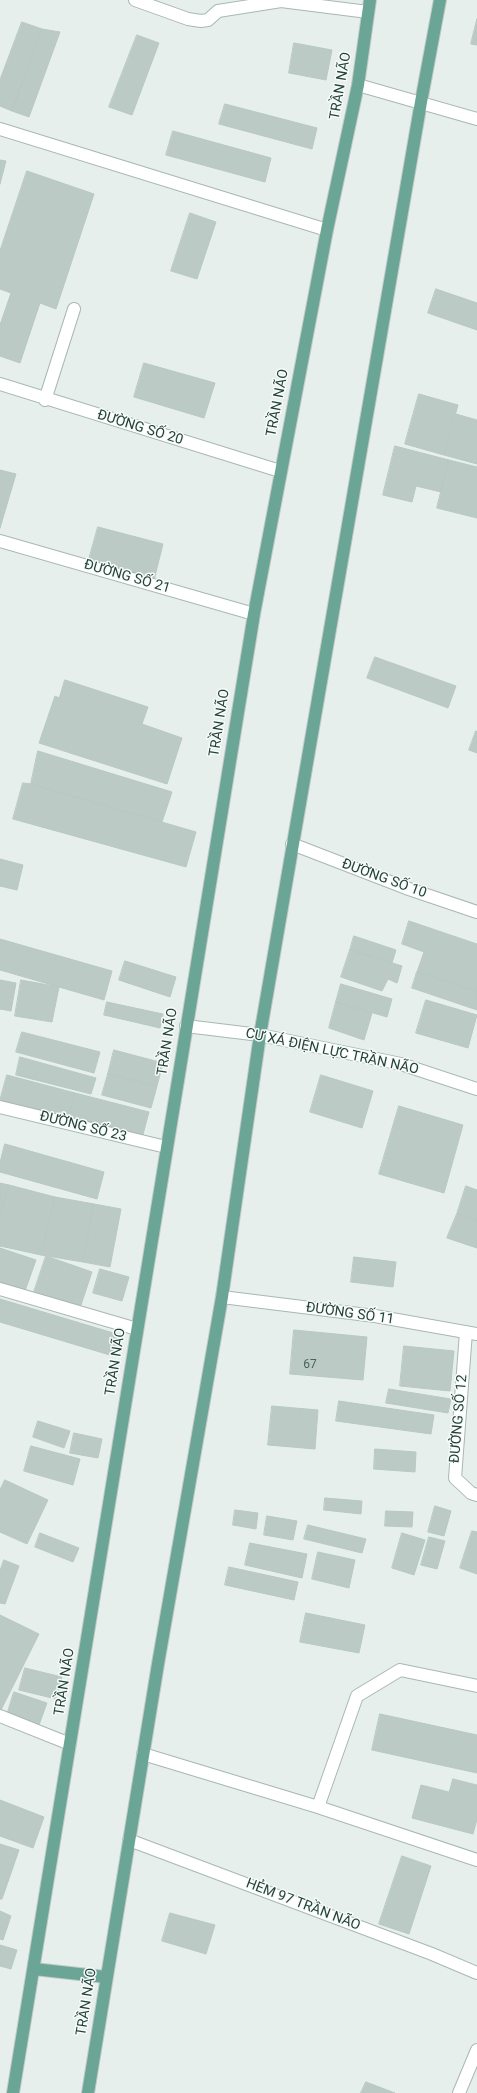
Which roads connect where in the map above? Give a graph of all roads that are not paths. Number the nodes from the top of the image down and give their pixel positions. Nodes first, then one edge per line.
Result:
1 (135, 0) edge
2 (440, 0) edge
3 (281, 1) edge
4 (369, 6) edge
5 (358, 85) junction
6 (421, 102) junction
7 (477, 119) edge
8 (0, 129) edge
9 (327, 230) junction
10 (74, 309) dead end
11 (0, 384) edge
12 (46, 400) junction
13 (280, 472) junction
14 (0, 541) edge
15 (254, 614) junction
16 (292, 844) junction
17 (477, 912) edge
18 (186, 1026) junction
19 (260, 1035) junction
20 (477, 1089) edge
21 (0, 1107) edge
22 (166, 1147) junction
23 (0, 1289) edge
24 (222, 1297) junction
25 (137, 1329) junction
26 (472, 1333) edge
27 (477, 1495) edge
28 (477, 1686) edge
29 (0, 1716) edge
30 (70, 1744) junction
31 (143, 1754) junction
32 (318, 1807) junction
33 (128, 1840) junction
34 (477, 1860) edge
35 (34, 1969) junction
36 (477, 1973) edge
37 (106, 1977) junction
38 (477, 2050) edge
39 (13, 2093) edge
40 (88, 2093) edge
41 (459, 2093) edge

1 - 3 street
2 - 6 main road, TRẦN NÃO
3 - 4 street
4 - 5 main road, TRẦN NÃO
5 - 6 street
5 - 9 main road, TRẦN NÃO
6 - 7 street
6 - 16 main road, TRẦN NÃO
8 - 9 street
9 - 13 main road, TRẦN NÃO
10 - 12 street
11 - 12 street, ĐƯỜNG SỐ 20
12 - 13 street, ĐƯỜNG SỐ 20
13 - 15 main road, TRẦN NÃO
14 - 15 street, ĐƯỜNG SỐ 21
15 - 18 main road, TRẦN NÃO
16 - 17 street, ĐƯỜNG SỐ 10
16 - 19 main road, TRẦN NÃO
18 - 19 street, CƯ XÁ ĐIỆN LỰC TRẦN NÃO
18 - 22 main road, TRẦN NÃO
19 - 20 street, CƯ XÁ ĐIỆN LỰC TRẦN NÃO
19 - 24 main road, TRẦN NÃO
21 - 22 street, ĐƯỜNG SỐ 23
22 - 25 main road, TRẦN NÃO
23 - 25 street
24 - 26 street, ĐƯỜNG SỐ 11
24 - 31 main road, TRẦN NÃO
25 - 30 main road, TRẦN NÃO
26 - 27 street, ĐƯỜNG SỐ 12
28 - 32 street
29 - 30 street
30 - 35 main road, TRẦN NÃO
31 - 32 street
31 - 33 main road, TRẦN NÃO
32 - 34 street
33 - 36 street, HẺM 97 TRẦN NÃO
33 - 37 main road, TRẦN NÃO
35 - 37 main road
35 - 39 main road, TRẦN NÃO
37 - 40 main road, TRẦN NÃO
38 - 41 street

